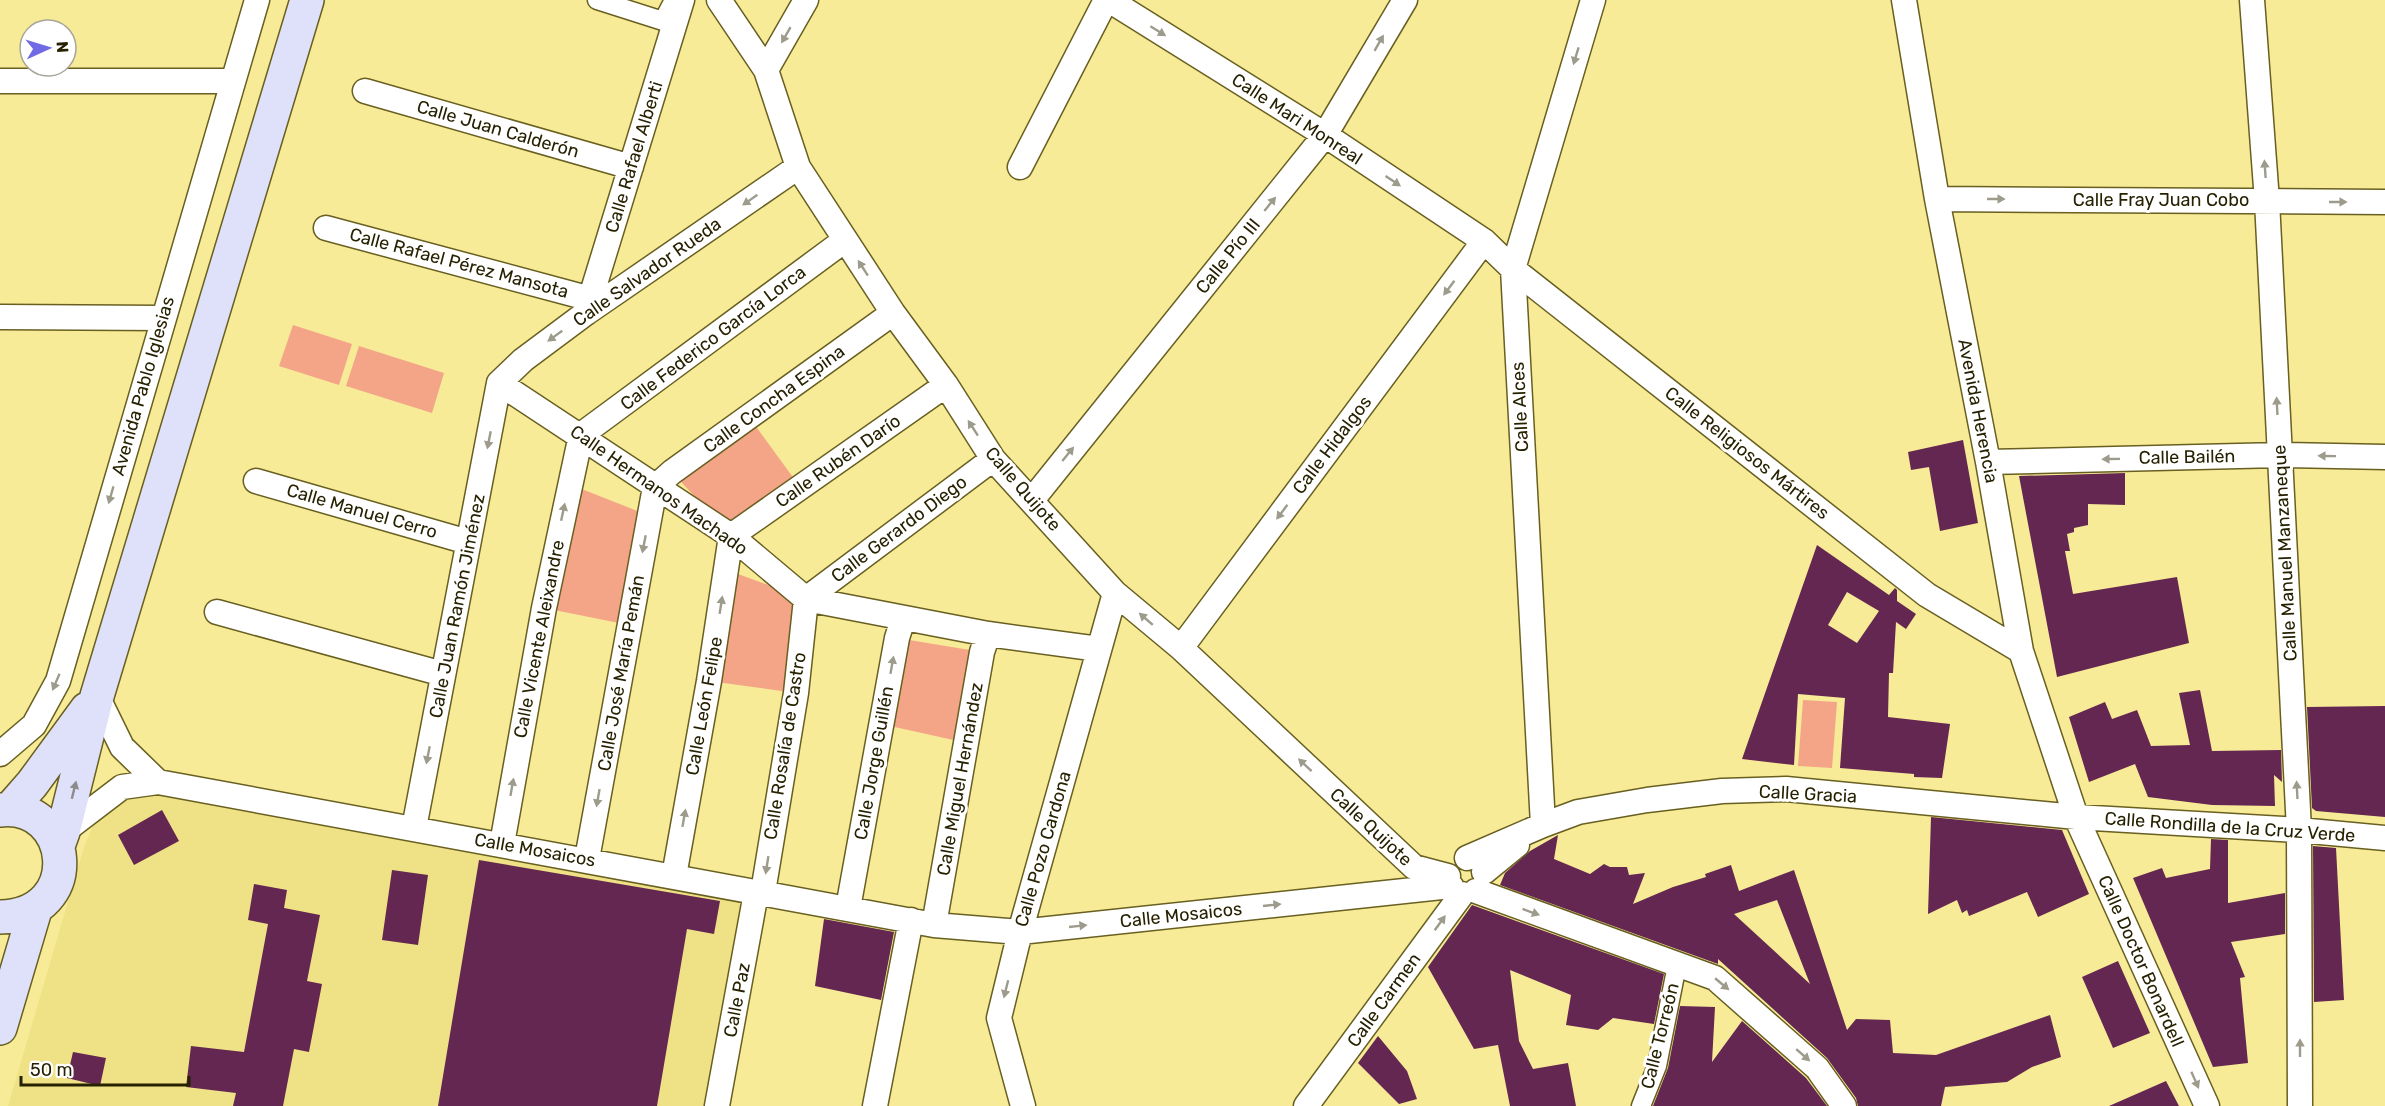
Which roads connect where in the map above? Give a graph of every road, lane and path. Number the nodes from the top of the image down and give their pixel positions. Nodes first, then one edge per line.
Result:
1 (256, 0) edge
2 (307, 0) edge
3 (597, 0) edge
4 (674, 0) edge
5 (682, 0) edge
6 (719, 0) edge
7 (806, 0) edge
8 (1107, 0) edge
9 (1405, 0) edge
10 (1593, 0) edge
11 (1904, 0) edge
12 (2252, 0) edge
13 (766, 70) junction
14 (0, 81) edge
15 (232, 81) junction
16 (365, 91) dead end
17 (1325, 135) junction
18 (631, 167) junction
19 (798, 167) junction
20 (1020, 167) dead end
21 (1937, 199) junction
22 (2267, 201) junction
23 (2385, 202) edge
24 (326, 228) dead end
25 (845, 240) junction
26 (1484, 241) junction
27 (1513, 269) junction
28 (589, 306) junction
29 (893, 313) junction
30 (0, 317) edge
31 (162, 318) junction
32 (500, 383) junction
33 (946, 385) junction
34 (581, 435) junction
35 (2280, 455) junction
36 (2385, 457) edge
37 (993, 459) junction
38 (1989, 462) junction
39 (256, 481) dead end
40 (655, 487) junction
41 (1032, 500) junction
42 (731, 536) junction
43 (468, 542) junction
44 (1116, 592) junction
45 (806, 599) junction
46 (217, 612) dead end
47 (903, 619) junction
48 (988, 634) junction
49 (1181, 648) junction
50 (1099, 649) junction
51 (2021, 651) junction
52 (443, 674) junction
53 (97, 696) junction
54 (0, 754) edge
55 (158, 782) junction
56 (5, 809) edge
57 (2076, 817) junction
58 (1543, 825) junction
59 (414, 828) junction
60 (2299, 830) junction
61 (2385, 838) edge
62 (61, 839) junction
63 (502, 844) junction
64 (587, 859) junction
65 (674, 876) junction
66 (1465, 880) junction
67 (759, 893) junction
68 (848, 908) junction
69 (35, 910) junction
70 (0, 917) edge
71 (911, 920) junction
72 (934, 925) junction
73 (1020, 932) junction
74 (1677, 965) junction
75 (5, 979) edge
76 (0, 1028) edge
77 (717, 1106) edge
78 (875, 1106) edge
79 (1023, 1106) edge
80 (1306, 1106) edge
81 (1641, 1106) edge
82 (1844, 1106) edge
83 (2207, 1106) edge
84 (2300, 1106) edge

1 - 15 street, Avenida Pablo Iglesias
2 - 53 main road
3 - 4 street
5 - 18 street, Calle Rafael Alberti
6 - 13 street, Calle Quijote
7 -> 13 street
8 -> 17 street, Calle Mari Monreal
8 - 20 street
17 -> 9 street, Calle Pío III
10 -> 27 street, Calle Alces
11 - 21 street, Avenida Herencia
22 -> 12 street, Calle Manuel Manzaneque
13 - 19 street, Calle Quijote
14 - 15 street
15 - 31 street, Avenida Pablo Iglesias
16 - 18 street, Calle Juan Calderón
17 -> 26 street, Calle Mari Monreal
41 -> 17 street, Calle Pío III
18 - 28 street, Calle Rafael Alberti
19 - 25 street, Calle Quijote
19 -> 28 street, Calle Salvador Rueda
21 -> 22 street, Calle Fray Juan Cobo
21 - 38 street, Avenida Herencia
22 -> 23 street, Calle Fray Juan Cobo
35 -> 22 street, Calle Manuel Manzaneque
24 - 28 street, Calle Rafael Pérez Mansota
29 -> 25 street, Calle Quijote
25 - 34 street, Calle Federico García Lorca
26 - 27 street, Calle Religiosos Mártires
26 -> 49 street, Calle Hidalgos
27 - 51 street, Calle Religiosos Mártires
27 - 58 street, Calle Alces
28 -> 32 street, Calle Salvador Rueda
29 - 33 street, Calle Quijote
29 - 40 street, Calle Concha Espina
30 - 31 street
31 -> 54 street, Avenida Pablo Iglesias
32 - 34 street, Calle Hermanos Machado
32 -> 43 street, Calle Juan Ramón Jiménez
37 -> 33 street, Calle Quijote
33 - 42 street, Calle Rubén Darío
34 - 40 street, Calle Hermanos Machado
63 -> 34 street, Calle Vicente Aleixandre
36 -> 35 street, Calle Bailén
35 -> 38 street, Calle Bailén
60 -> 35 street, Calle Manuel Manzaneque
37 - 41 street, Calle Quijote
37 - 45 street, Calle Gerardo Diego
38 - 51 street, Avenida Herencia
39 - 43 street, Calle Manuel Cerro
40 - 42 street, Calle Hermanos Machado
40 -> 64 street, Calle José María Pemán
41 - 44 street, Calle Quijote
42 - 45 street, Calle Hermanos Machado
65 -> 42 street, Calle León Felipe
43 - 52 street, Calle Juan Ramón Jiménez
49 -> 44 street, Calle Quijote
44 - 50 street, Calle Pozo Cardona
45 - 47 street, Calle Hermanos Machado
45 -> 67 street, Calle Rosalía de Castro
46 - 52 street
47 - 48 street, Calle Hermanos Machado
68 -> 47 street, Calle Jorge Guillén
48 - 50 street, Calle Hermanos Machado
48 - 72 street, Calle Miguel Hernández
66 -> 49 street, Calle Quijote
50 - 73 street, Calle Pozo Cardona
51 - 57 street, Avenida Herencia
52 -> 59 street, Calle Juan Ramón Jiménez
53 - 55 street
53 - 56 main road
62 -> 53 main road
55 - 59 street, Calle Mosaicos
55 - 62 street, Calle Mosaicos
56 - 62 main road
57 - 58 street, Calle Gracia
57 - 60 street, Calle Rondilla de la Cruz Verde
57 -> 83 street, Calle Doctor Bonardell
58 - 66 street, Calle Gracia
59 - 63 street, Calle Mosaicos
60 - 61 street, Calle Rondilla de la Cruz Verde
84 -> 60 street, Calle Manuel Manzaneque
62 - 69 main road
63 - 64 street, Calle Mosaicos
64 - 65 street, Calle Mosaicos
65 - 67 street, Calle Mosaicos
73 -> 66 street, Calle Mosaicos
66 -> 74 street, Calle Quijote
80 -> 66 street, Calle Carmen
67 - 68 street, Calle Mosaicos
67 - 77 street, Calle Paz
68 - 71 street, Calle Mosaicos
69 - 70 main road
69 - 75 main road
71 - 72 street, Calle Mosaicos
71 - 78 street
72 - 73 street, Calle Mosaicos
73 -> 79 street, Calle Pozo Cardona
74 - 81 street, Calle Torreón
74 -> 82 street, Calle Quijote
75 - 76 main road

